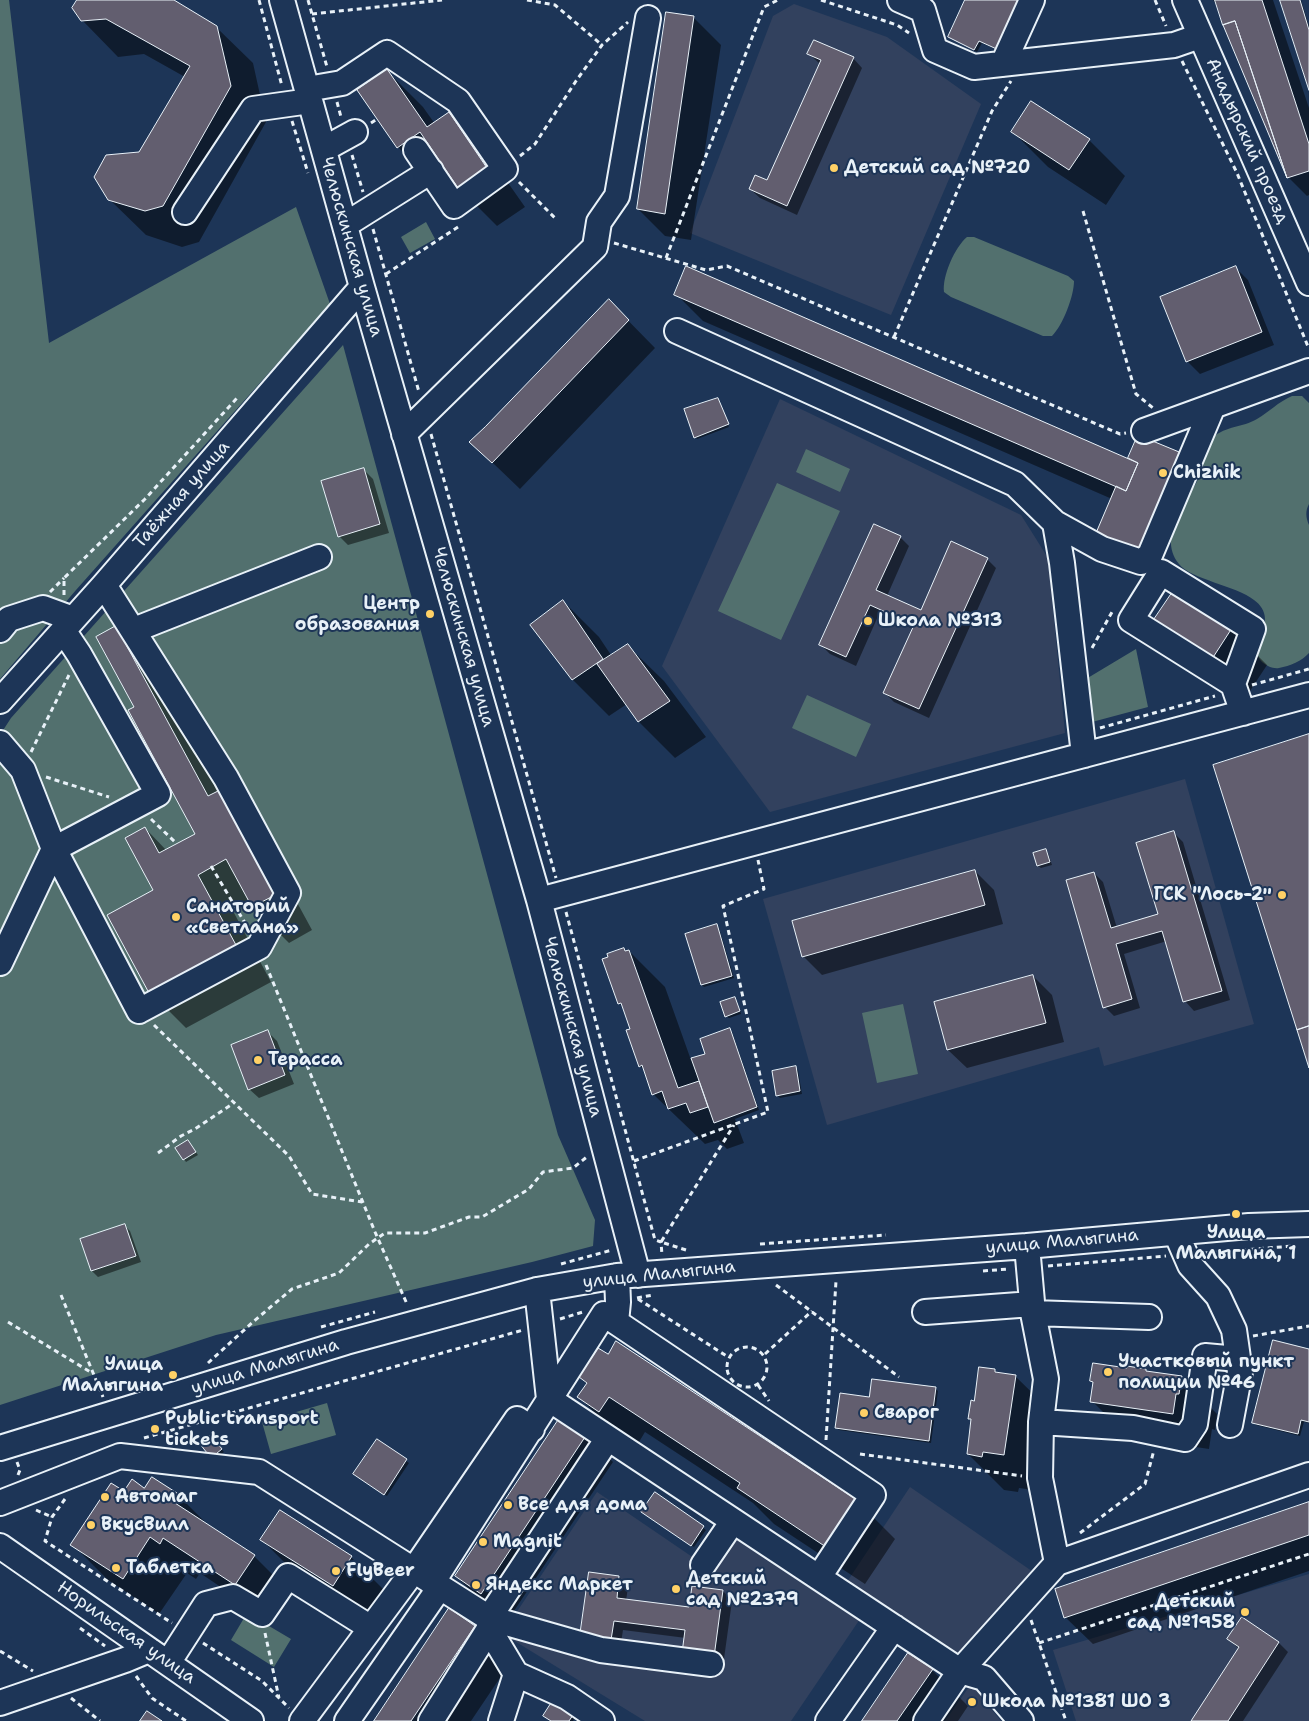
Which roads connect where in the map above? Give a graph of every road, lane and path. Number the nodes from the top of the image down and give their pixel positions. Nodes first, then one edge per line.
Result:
1 (282, 0) edge
2 (308, 0) edge
3 (442, 0) edge
4 (528, 0) edge
5 (778, 0) edge
6 (821, 0) edge
7 (900, 0) edge
8 (1032, 0) edge
9 (1155, 0) edge
10 (1185, 0) edge
11 (416, 1) edge
12 (312, 14) junction
13 (639, 19) joint
14 (1200, 36) junction
15 (602, 45) junction
16 (1174, 45) junction
17 (935, 50) junction
18 (1013, 63) junction
19 (332, 84) junction
20 (308, 95) junction
21 (351, 134) junction
22 (324, 149) junction
23 (416, 150) dead end
24 (505, 169) junction
25 (431, 171) junction
26 (465, 198) junction
27 (1083, 210) dead end
28 (368, 211) junction
29 (185, 212) dead end
30 (556, 219) dead end
31 (345, 225) junction
32 (596, 238) junction
33 (666, 258) junction
34 (386, 274) junction
35 (1309, 283) edge
36 (362, 286) junction
37 (677, 331) dead end
38 (894, 338) junction
39 (1309, 349) edge
40 (1309, 372) edge
41 (1213, 406) junction
42 (425, 414) junction
43 (1169, 421) junction
44 (1144, 431) joint
45 (404, 434) junction
46 (1055, 523) junction
47 (319, 557) dead end
48 (104, 585) junction
49 (1112, 611) dead end
50 (68, 625) junction
51 (0, 630) edge
52 (134, 630) junction
53 (79, 654) junction
54 (1075, 677) junction
55 (1233, 684) junction
56 (1309, 695) edge
57 (0, 701) edge
58 (1243, 713) junction
59 (0, 744) edge
60 (1084, 755) junction
61 (23, 770) junction
62 (138, 806) junction
63 (755, 842) junction
64 (176, 843) dead end
65 (54, 849) junction
66 (211, 866) dead end
67 (550, 897) junction
68 (259, 947) junction
69 (0, 963) edge
70 (139, 1010) junction
71 (234, 1103) junction
72 (734, 1125) junction
73 (158, 1153) dead end
74 (588, 1156) dead end
75 (634, 1161) junction
76 (363, 1202) junction
77 (1309, 1224) edge
78 (1176, 1233) junction
79 (378, 1238) junction
80 (661, 1242) junction
81 (1027, 1246) junction
82 (664, 1273) junction
83 (628, 1276) junction
84 (836, 1281) dead end
85 (776, 1285) dead end
86 (537, 1290) junction
87 (61, 1295) dead end
88 (407, 1304) dead end
89 (1032, 1308) junction
90 (812, 1311) junction
91 (584, 1312) dead end
92 (925, 1312) dead end
93 (1149, 1317) dead end
94 (8, 1322) dead end
95 (616, 1322) junction
96 (541, 1324) junction
97 (1309, 1326) edge
98 (833, 1327) junction
99 (765, 1354) junction
100 (1237, 1354) junction
101 (728, 1357) junction
102 (204, 1367) dead end
103 (93, 1373) junction
104 (899, 1377) dead end
105 (549, 1399) junction
106 (104, 1400) dead end
107 (1041, 1422) junction
108 (1230, 1425) dead end
109 (1158, 1433) junction
110 (608, 1438) junction
111 (140, 1439) dead end
112 (3, 1450) edge
113 (860, 1454) dead end
114 (824, 1461) junction
115 (1309, 1475) edge
116 (1040, 1478) junction
117 (67, 1496) dead end
118 (0, 1503) edge
119 (733, 1521) junction
120 (0, 1546) edge
121 (1309, 1554) edge
122 (1056, 1557) junction
123 (703, 1565) dead end
124 (819, 1577) junction
125 (429, 1580) junction
126 (1024, 1599) junction
127 (262, 1614) junction
128 (374, 1624) junction
129 (489, 1624) junction
130 (78, 1627) dead end
131 (894, 1627) junction
132 (187, 1633) junction
133 (404, 1639) junction
134 (1039, 1643) junction
135 (158, 1656) junction
136 (125, 1660) junction
137 (711, 1664) dead end
138 (344, 1665) junction
139 (960, 1671) junction
140 (516, 1674) junction
141 (373, 1684) junction
142 (280, 1698) junction
143 (0, 1703) edge
144 (186, 1721) edge
145 (251, 1721) edge
146 (302, 1721) edge
147 (347, 1721) edge
148 (432, 1721) edge
149 (501, 1721) edge
150 (602, 1721) edge
151 (828, 1721) edge
152 (926, 1721) edge
153 (1021, 1721) edge
154 (1066, 1721) edge

1 - 20 street, Челюскинская улица
2 - 12 path
3 - 11 path
4 - 15 path
5 - 33 path
6 - 17 path
7 - 17 street
8 - 18 street
9 - 16 path
10 - 14 street, Анадырский проезд
11 - 12 path
12 - 19 path
13 - 15 path
13 - 32 street
14 - 16 street
14 - 35 street, Анадырский проезд
15 - 24 path
16 - 18 street
16 - 39 path
17 - 18 street
18 - 38 path
19 - 20 street
19 - 21 path
19 - 24 street
20 - 22 street, Челюскинская улица
20 - 29 street
21 - 22 street
21 - 28 path
22 - 31 street, Челюскинская улица
23 - 25 street
24 - 26 street
24 - 30 path
25 - 26 street
25 - 28 street
26 - 34 path
27 - 43 path
28 - 31 street
28 - 34 path
31 - 36 street, Челюскинская улица
32 - 33 path
32 - 42 street
33 - 38 path
34 - 42 path
36 - 45 street, Челюскинская улица
36 - 48 street, Таёжная улица
37 - 46 street
38 - 44 path
40 - 41 street
41 - 43 street
41 - 46 street
42 - 45 street
42 - 67 path
43 - 44 street
45 - 67 street, Челюскинская улица
46 - 54 street
47 - 52 street
48 - 50 street, Таёжная улица
48 - 52 street
49 - 54 path
50 - 51 street
50 - 53 street
50 - 57 street, Таёжная улица
52 - 68 street
53 - 61 path
53 - 62 street
54 - 60 street
55 - 55 street
55 - 58 street
56 - 58 street
58 - 60 street
59 - 61 street
60 - 63 street
61 - 62 path
61 - 65 street
62 - 64 path
62 - 65 street
63 - 67 street
63 - 72 path
65 - 69 street
65 - 70 street
66 - 68 path
67 - 75 path
67 - 83 street, Челюскинская улица
68 - 70 street
68 - 76 path
70 - 71 path
71 - 73 path
71 - 76 path
72 - 75 path
72 - 80 path
74 - 79 path
75 - 80 path
76 - 79 path
77 - 78 street, улица Малыгина
78 - 81 street, улица Малыгина
78 - 100 street
79 - 88 path
79 - 102 path
80 - 82 path
81 - 82 street, улица Малыгина
81 - 89 street
82 - 83 street, улица Малыгина
82 - 101 path
83 - 86 street, улица Малыгина
83 - 95 street, Челюскинская улица
84 - 98 path
85 - 90 path
86 - 96 street
86 - 112 street, улица Малыгина
87 - 103 path
89 - 92 street
89 - 93 street
89 - 107 street
90 - 98 path
90 - 99 path
91 - 96 path
94 - 103 path
95 - 105 street
95 - 114 street
96 - 105 street
96 - 111 path
97 - 100 path
98 - 104 path
98 - 114 path
99 - 101 path
99 - 101 path
100 - 108 street
100 - 109 street
103 - 106 path
105 - 110 street
105 - 125 street
107 - 109 street
107 - 116 street
109 - 122 path
110 - 119 street
110 - 129 street
113 - 116 path
114 - 124 street
115 - 122 street
116 - 122 street
117 - 132 path
118 - 125 street
119 - 123 street
119 - 124 street
120 - 135 street, Норильская улица
121 - 134 path
122 - 126 street
124 - 131 street
125 - 128 street
125 - 129 street
125 - 133 street
126 - 134 path
126 - 139 street
127 - 128 street
127 - 132 street
127 - 142 path
128 - 133 street
128 - 138 street
129 - 137 street
129 - 140 street
129 - 148 street
130 - 136 path
131 - 139 street
131 - 151 street
132 - 135 street
132 - 142 path
133 - 141 street
134 - 154 path
135 - 136 street
135 - 145 street, Норильская улица
136 - 143 street
136 - 144 path
138 - 141 street
138 - 146 street
139 - 152 street
139 - 153 street
140 - 149 street
140 - 150 street
141 - 147 street
142 - 146 path

